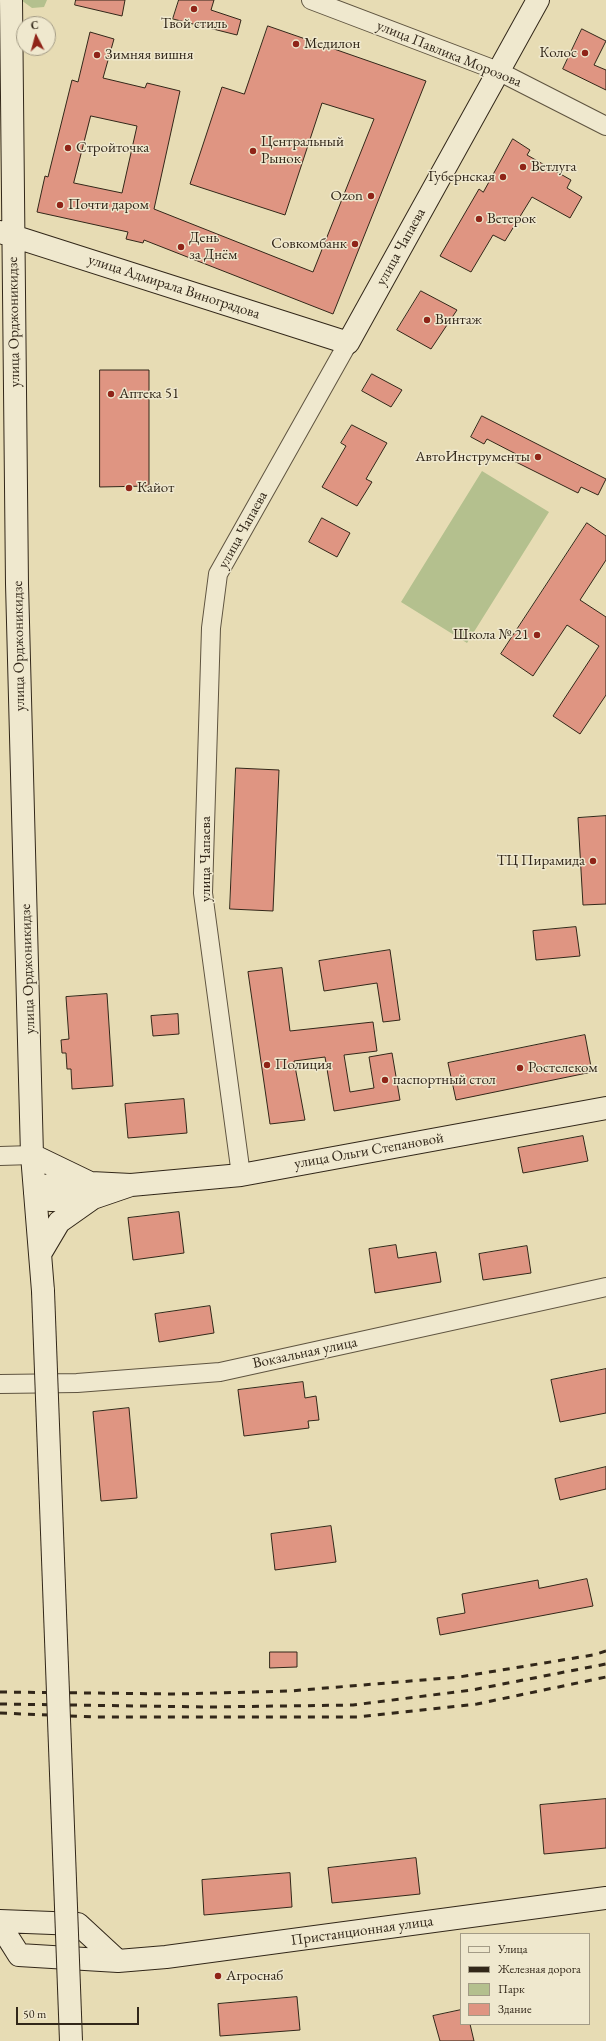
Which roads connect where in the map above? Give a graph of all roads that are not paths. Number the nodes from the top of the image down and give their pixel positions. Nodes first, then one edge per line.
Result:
1 (11, 0) edge
2 (311, 0) edge
3 (538, 0) edge
4 (498, 71) junction
5 (606, 126) edge
6 (6, 234) edge
7 (348, 343) junction
8 (606, 1108) edge
9 (32, 1155) junction
10 (0, 1156) edge
11 (241, 1175) junction
12 (92, 1190) junction
13 (35, 1193) junction
14 (40, 1254) junction
15 (606, 1287) edge
16 (0, 1384) edge
17 (606, 1898) edge
18 (0, 1921) edge
19 (0, 1925) edge
20 (118, 1961) junction
21 (71, 2041) edge

1 - 6 main road, улица Орджоникидзе
2 - 4 street, улица Павлика Морозова
3 - 4 main road, улица Чапаева
4 - 5 street, улица Павлика Морозова
4 - 7 main road, улица Чапаева
6 - 7 main road, улица Адмирала Виноградова
6 - 9 main road, улица Орджоникидзе
7 - 11 street, улица Чапаева
8 - 11 main road, улица Ольги Степановой
9 - 10 street
9 - 12 main road
9 - 13 main road, улица Орджоникидзе
11 - 12 main road, улица Ольги Степановой
12 - 13 main road
12 - 14 main road
13 - 14 main road, улица Орджоникидзе
14 - 21 main road, улица Орджоникидзе, bridge
15 - 16 street, Вокзальная улица
17 - 20 main road, Пристанционная улица
18 - 20 main road
19 - 20 main road, Пристанционная улица

